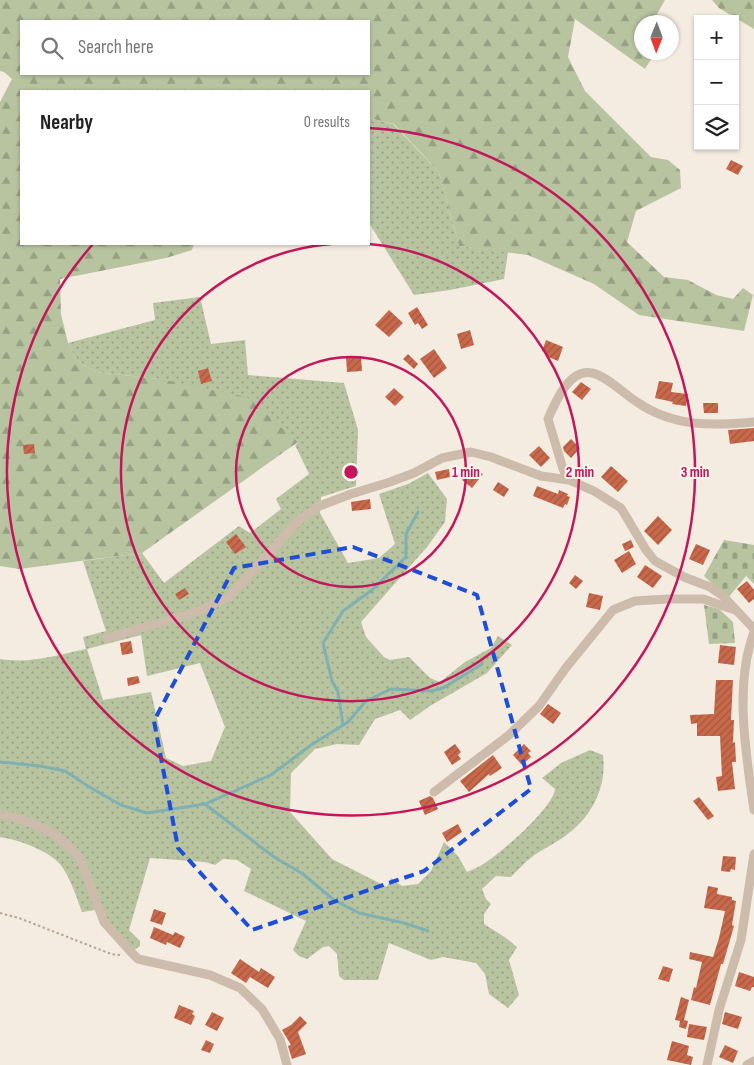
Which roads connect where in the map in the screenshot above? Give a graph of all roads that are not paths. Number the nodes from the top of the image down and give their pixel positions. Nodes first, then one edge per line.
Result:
1 (754, 422) edge
2 (569, 480) junction
3 (735, 610) junction
4 (754, 631) edge
5 (106, 638) dead end
6 (434, 792) dead end
7 (754, 810) edge
8 (0, 814) edge
9 (754, 854) edge
10 (754, 1061) edge
11 (287, 1065) edge
12 (708, 1065) edge
13 (747, 1065) edge

1 - 2 street
2 - 3 street
2 - 5 street
3 - 4 street
3 - 6 street
4 - 7 street
8 - 11 street
9 - 12 street
10 - 13 street

